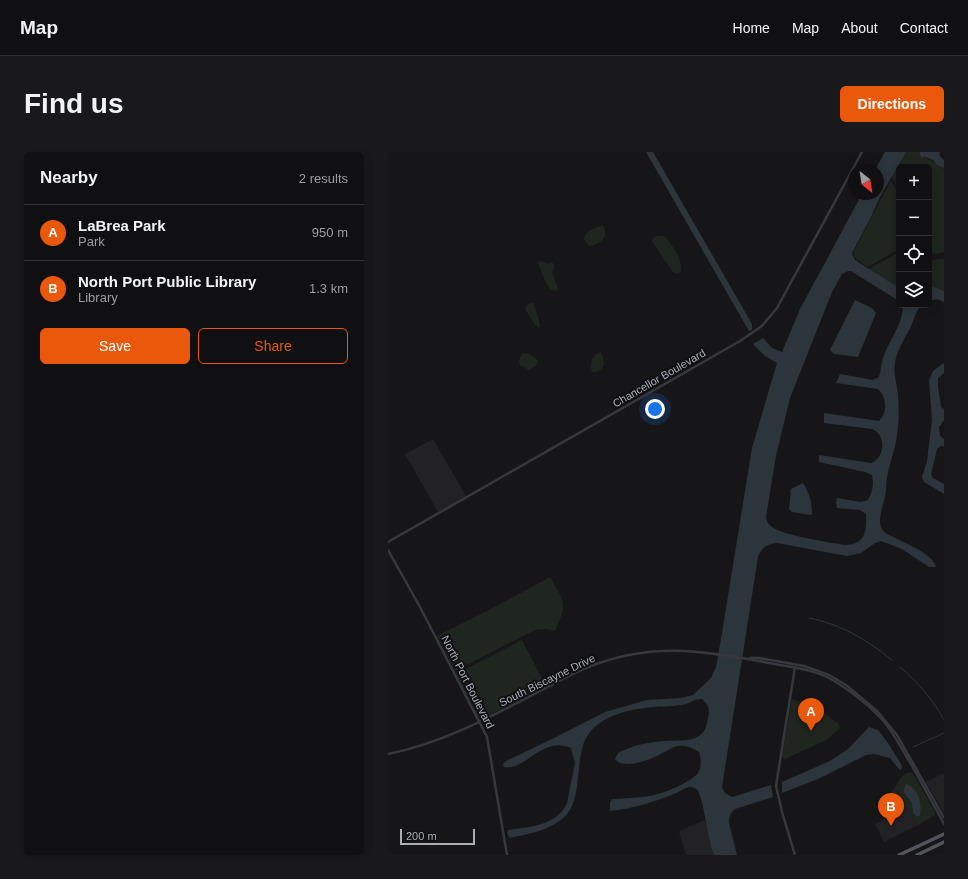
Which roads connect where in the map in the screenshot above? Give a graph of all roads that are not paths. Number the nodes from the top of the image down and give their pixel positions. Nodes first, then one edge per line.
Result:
1 (860, 153) edge
2 (388, 542) edge
3 (388, 550) edge
4 (744, 658) junction
5 (795, 667) junction
6 (480, 722) junction
7 (388, 754) edge
8 (944, 818) edge
9 (944, 824) edge
10 (944, 834) edge
11 (944, 842) edge
12 (507, 855) edge
13 (795, 855) edge
14 (899, 855) edge
15 (917, 855) edge

1 - 2 street, Chancellor Boulevard
3 - 6 street, North Port Boulevard
4 - 5 street, South Biscayne Drive
4 - 6 street, South Biscayne Drive
4 - 8 street, South Biscayne Drive
5 - 9 street, South Biscayne Drive
5 - 13 street
6 - 7 street, South Biscayne Drive
6 - 12 street, North Port Boulevard
10 - 14 main road
11 - 15 main road

